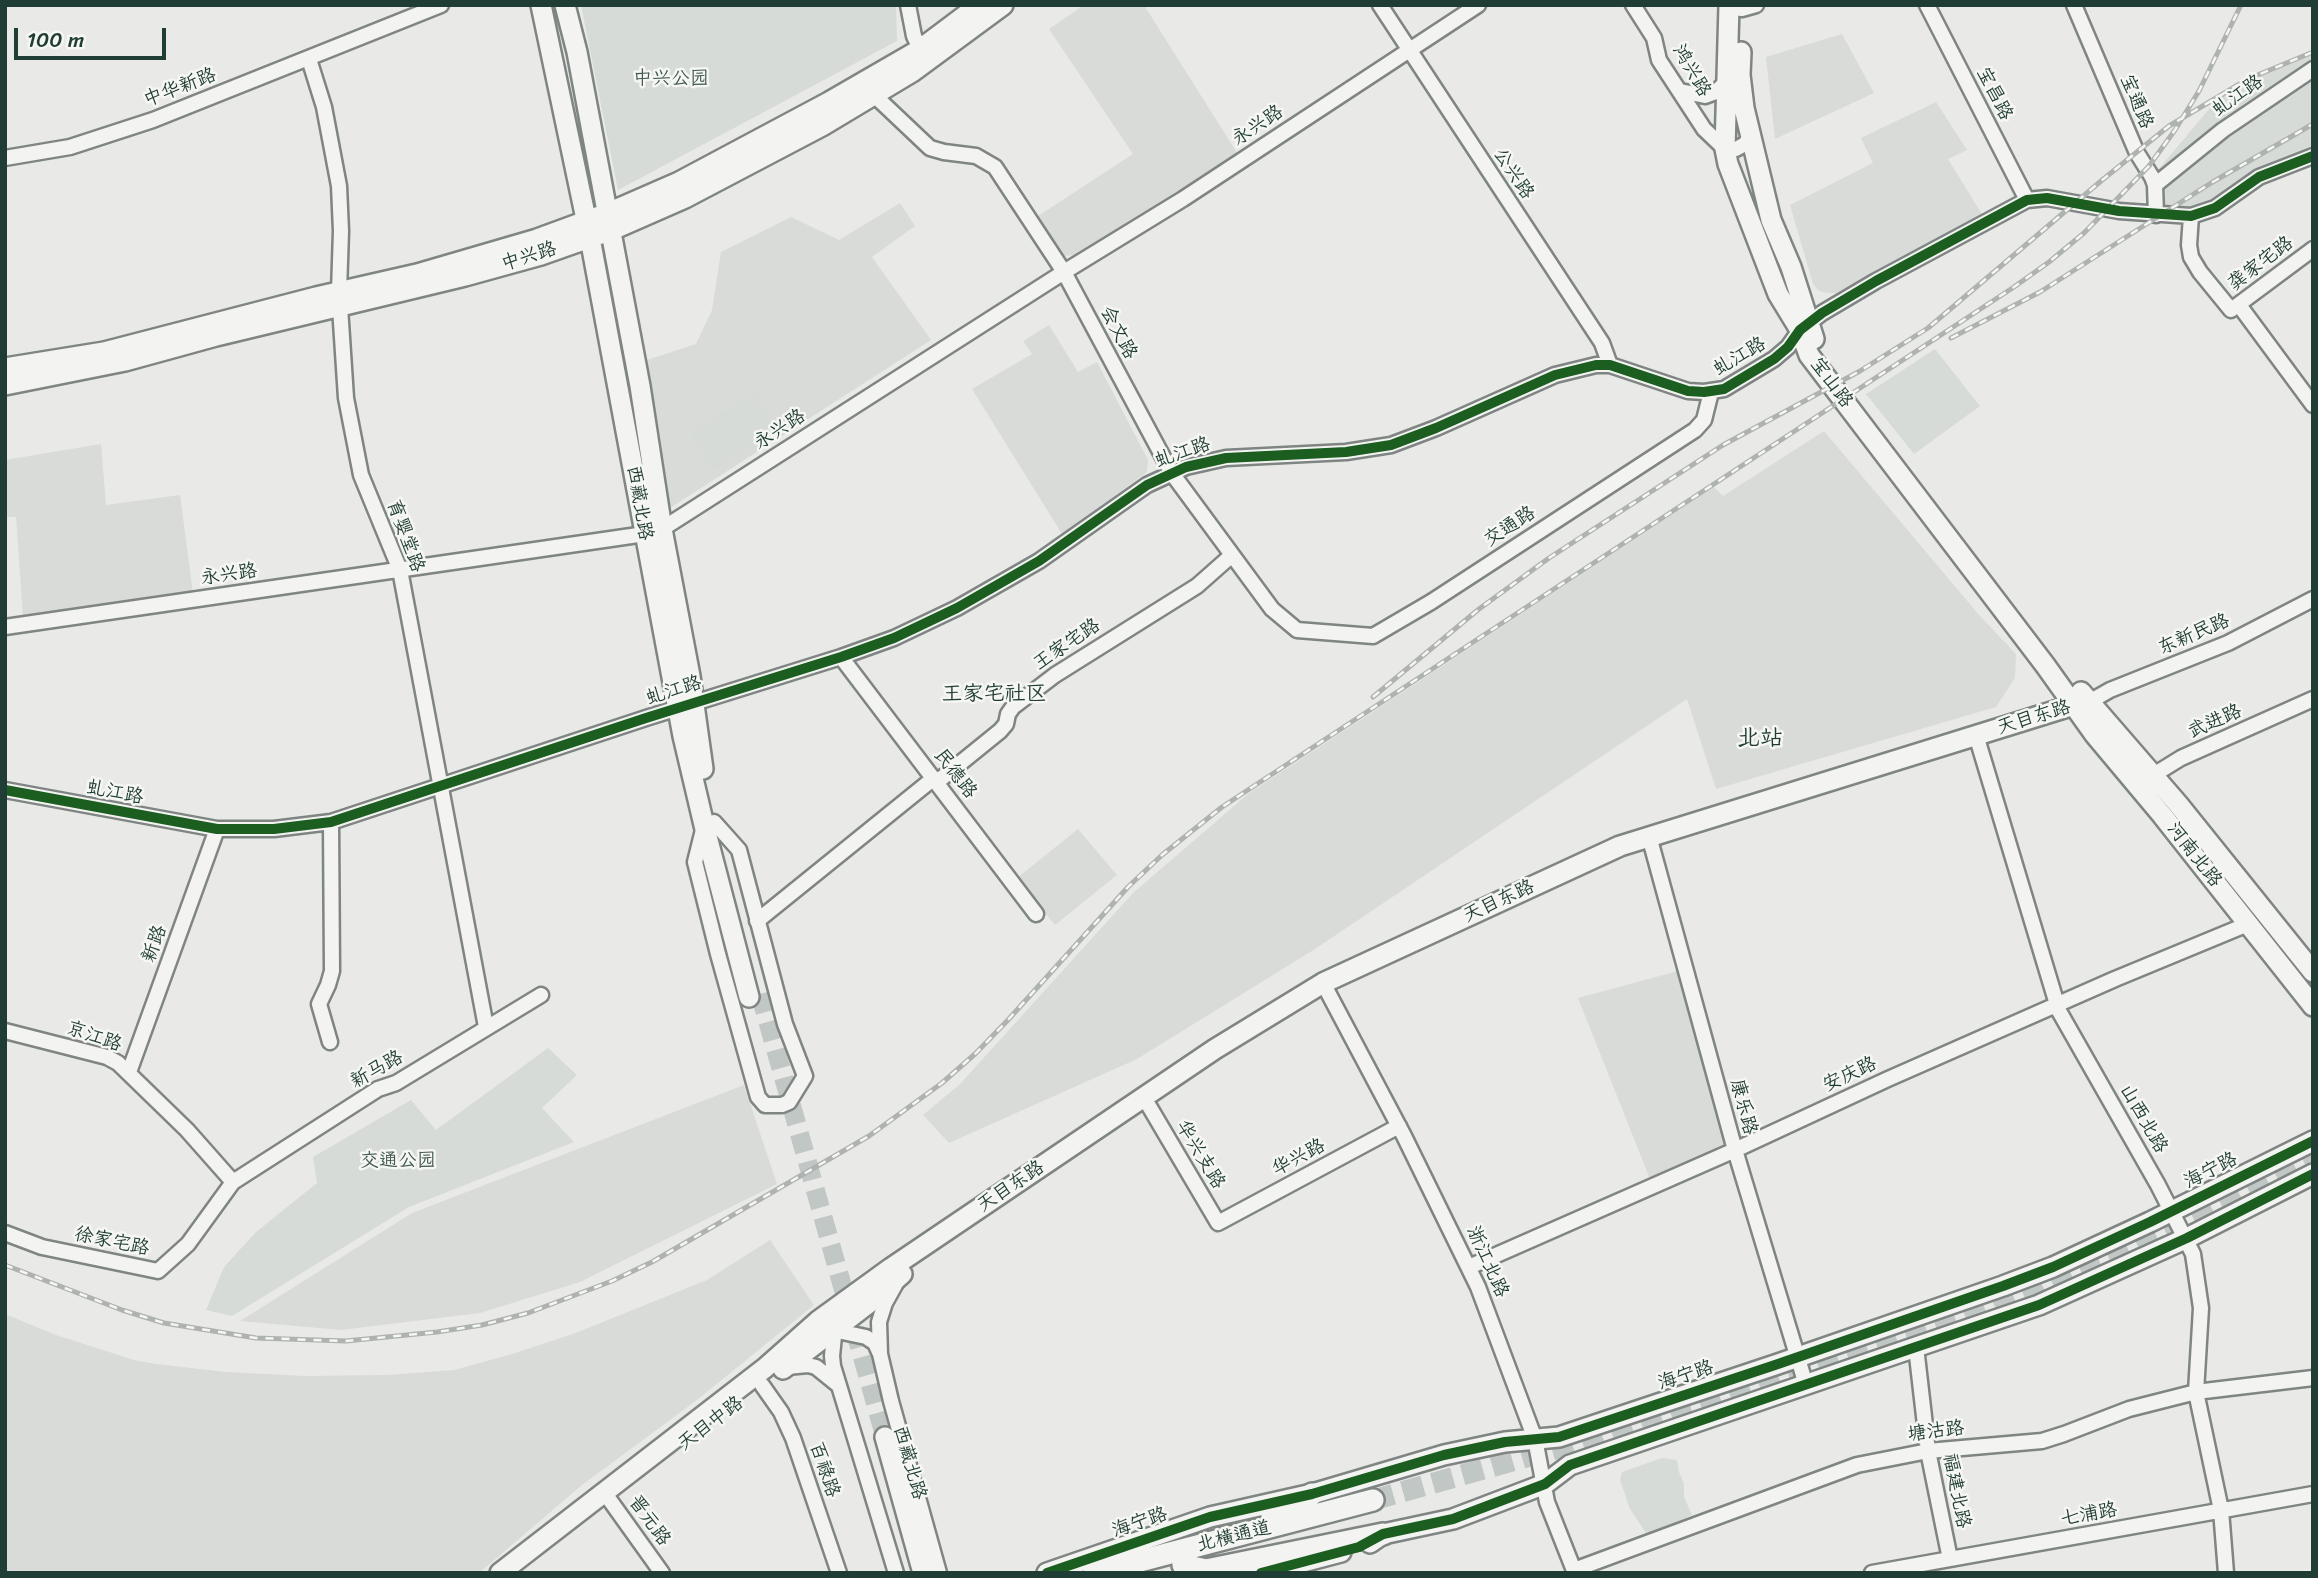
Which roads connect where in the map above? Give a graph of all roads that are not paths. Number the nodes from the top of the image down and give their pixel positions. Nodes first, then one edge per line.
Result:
1 (441, 5) edge
2 (541, 5) edge
3 (565, 5) edge
4 (908, 5) edge
5 (979, 5) edge
6 (1003, 5) edge
7 (1380, 5) edge
8 (1478, 5) edge
9 (1633, 5) edge
10 (1927, 5) edge
11 (2074, 5) edge
12 (1740, 7) edge
13 (1408, 50) junction
14 (923, 56) junction
15 (309, 59) junction
16 (2313, 69) edge
17 (1727, 81) junction
18 (1680, 91) junction
19 (874, 95) junction
20 (1751, 136) junction
21 (1725, 149) junction
22 (2313, 156) edge
23 (5, 158) edge
24 (2155, 185) junction
25 (2027, 200) junction
26 (2156, 215) junction
27 (2191, 216) junction
28 (1771, 220) junction
29 (610, 222) junction
30 (588, 230) junction
31 (2313, 249) edge
32 (1064, 272) junction
33 (339, 299) junction
34 (2235, 307) junction
35 (1805, 326) junction
36 (1610, 366) junction
37 (5, 368) edge
38 (5, 385) edge
39 (1711, 392) junction
40 (2313, 405) edge
41 (1171, 472) junction
42 (654, 532) junction
43 (1232, 555) junction
44 (400, 570) junction
45 (2313, 599) edge
46 (5, 627) edge
47 (1297, 630) joint
48 (841, 657) junction
49 (2313, 699) edge
50 (686, 706) junction
51 (2081, 707) junction
52 (1977, 740) junction
53 (935, 780) junction
54 (2145, 781) junction
55 (440, 786) junction
56 (5, 790) edge
57 (331, 822) junction
58 (709, 823) junction
59 (217, 829) junction
60 (1651, 841) junction
61 (1037, 914) dead end
62 (757, 921) junction
63 (2248, 924) junction
64 (2313, 972) edge
65 (1326, 988) junction
66 (541, 995) dead end
67 (755, 995) tunnel mouth
68 (2057, 1005) junction
69 (2313, 1006) edge
70 (486, 1027) junction
71 (5, 1031) edge
72 (330, 1042) dead end
73 (129, 1072) junction
74 (1149, 1106) junction
75 (1399, 1126) junction
76 (2313, 1140) edge
77 (1735, 1150) junction
78 (2313, 1174) edge
79 (233, 1182) junction
80 (2172, 1211) junction
81 (1218, 1223) joint
82 (5, 1233) edge
83 (2187, 1238) junction
84 (1469, 1267) junction
85 (901, 1274) junction
86 (837, 1307) junction
87 (811, 1326) junction
88 (834, 1330) junction
89 (854, 1333) junction
90 (1916, 1348) junction
91 (832, 1351) junction
92 (880, 1353) junction
93 (1797, 1357) junction
94 (785, 1367) junction
95 (2313, 1378) edge
96 (762, 1385) junction
97 (1806, 1385) junction
98 (841, 1388) junction
99 (2196, 1392) junction
100 (1535, 1439) junction
101 (1928, 1451) junction
102 (1545, 1484) junction
103 (1312, 1494) junction
104 (2313, 1494) edge
105 (608, 1496) junction
106 (2221, 1510) junction
107 (1378, 1516) junction
108 (1950, 1559) junction
109 (1154, 1565) edge
110 (1100, 1571) edge
111 (1575, 1571) edge
112 (500, 1573) edge
113 (519, 1573) edge
114 (662, 1573) edge
115 (839, 1573) edge
116 (896, 1573) edge
117 (912, 1573) edge
118 (923, 1573) edge
119 (939, 1573) edge
120 (1047, 1573) edge
121 (1261, 1573) edge
122 (1872, 1573) edge
123 (2225, 1573) edge

1 - 15 street, 中华新路
2 - 30 main road, 西藏北路
3 - 29 main road, 西藏北路
4 - 14 street
5 - 14 main road, 中兴路
6 - 14 main road, 中兴路
7 - 13 street, 公兴路
8 - 13 street, 永兴路
9 - 18 street, 鸿兴路
10 - 25 street, 宝昌路
11 - 24 street, 宝通路
12 - 17 main road, 宝山路
12 - 20 main road, 宝山路
13 - 32 street, 永兴路
13 - 36 street, 公兴路
14 - 19 main road, 中兴路
14 - 29 main road, 中兴路
15 - 23 street, 中华新路
15 - 33 street, 育婴堂路
16 - 24 street, 虬江路
17 - 18 street
17 - 21 main road, 宝山路
18 - 21 street, 鸿兴路
19 - 29 main road, 中兴路
19 - 32 street, 会文路
20 - 21 street
20 - 28 main road, 宝山路
21 - 28 main road
21 - 35 main road, 宝山路
22 - 27 street, 虬江路
24 - 26 street, 宝通路
25 - 26 street, 虬江路
25 - 35 street, 虬江路
26 - 27 street, 虬江路
27 - 34 street
28 - 35 main road, 宝山路
29 - 30 main road, 中兴路
29 - 42 main road, 西藏北路
30 - 33 main road, 中兴路
30 - 42 main road, 西藏北路
31 - 34 street, 龚家宅路
32 - 41 street, 会文路
32 - 42 street, 永兴路
33 - 37 main road, 中兴路
33 - 38 main road, 中兴路
33 - 44 street, 育婴堂路
34 - 40 street
35 - 39 street, 虬江路
35 - 51 main road, 宝山路
36 - 39 street, 虬江路
36 - 41 street, 虬江路
39 - 47 street, 交通路
41 - 43 street, 会文路
41 - 48 street, 虬江路
42 - 44 street, 永兴路
42 - 50 main road, 西藏北路
43 - 47 street, 会文路
43 - 53 street, 王家宅路
44 - 46 street, 永兴路
44 - 55 street, 育婴堂路
45 - 51 street, 东新民路
48 - 50 street, 虬江路
48 - 53 street, 民德路
49 - 54 street, 武进路
50 - 55 street, 虬江路
50 - 58 main road, 西藏北路
51 - 52 main road, 天目东路
51 - 54 main road, 河南北路
52 - 60 main road, 天目东路
52 - 68 street, 山西北路
53 - 61 street, 民德路
53 - 62 street, 王家宅路
54 - 63 main road, 河南北路
54 - 64 main road, 河南北路
55 - 57 street, 虬江路
55 - 70 street, 育婴堂路
56 - 59 street, 虬江路
57 - 59 street, 虬江路
57 - 72 street
58 - 62 street
58 - 62 street
58 - 67 main road, 西藏北路
59 - 73 street, 新路
60 - 65 main road, 天目东路
60 - 77 street, 康乐路
63 - 68 street, 安庆路
63 - 69 main road, 河南北路
65 - 74 main road, 天目东路
65 - 75 street, 浙江北路
65 - 86 main road, 天目东路
66 - 70 street, 新马路
68 - 77 street, 安庆路
68 - 80 street, 山西北路
70 - 79 street, 新马路
71 - 73 street, 京江路
73 - 79 street, 京江路
74 - 81 street, 华兴支路
74 - 85 main road, 天目东路
75 - 81 street, 华兴路
75 - 84 street, 浙江北路
76 - 80 main road, 海宁路
77 - 84 street, 安庆路
77 - 93 street, 康乐路
78 - 83 main road
79 - 82 street, 徐家宅路
80 - 83 street, 山西北路
80 - 93 main road, 海宁路
83 - 90 main road
83 - 99 street, 山西北路
84 - 100 street, 浙江北路
85 - 88 main road, 天目中路
85 - 92 street, 西藏北路
86 - 87 main road, 天目中路
86 - 88 street
87 - 88 street
87 - 105 main road, 天目中路
88 - 89 street
88 - 91 street
88 - 94 main road, 天目中路
89 - 91 street
89 - 92 street
90 - 97 main road
90 - 101 street, 福建北路
91 - 98 street
92 - 119 street, 西藏北路
93 - 97 street, 康乐路
93 - 100 main road, 海宁路
94 - 96 main road, 天目中路
94 - 98 street
95 - 99 street, 塘沽路
96 - 105 main road, 天目中路
96 - 115 street, 百禄路
97 - 102 main road
98 - 116 street
99 - 101 street, 塘沽路
99 - 106 street, 山西北路
100 - 102 street, 浙江北路
100 - 103 main road, 海宁路
101 - 108 street, 福建北路
101 - 111 street, 塘沽路
102 - 107 main road
102 - 111 street, 浙江北路
103 - 109 highway
103 - 120 main road, 海宁路
104 - 106 street, 七浦路
105 - 112 main road, 天目中路
105 - 113 main road, 天目中路
105 - 114 street, 晋元路
106 - 108 street, 七浦路
106 - 123 street, 山西北路
107 - 109 highway, 北横通道
107 - 109 highway, 北横通道
107 - 121 main road
108 - 122 street, 七浦路
109 - 110 highway, 北横通道
117 - 118 main road, 西藏北路

